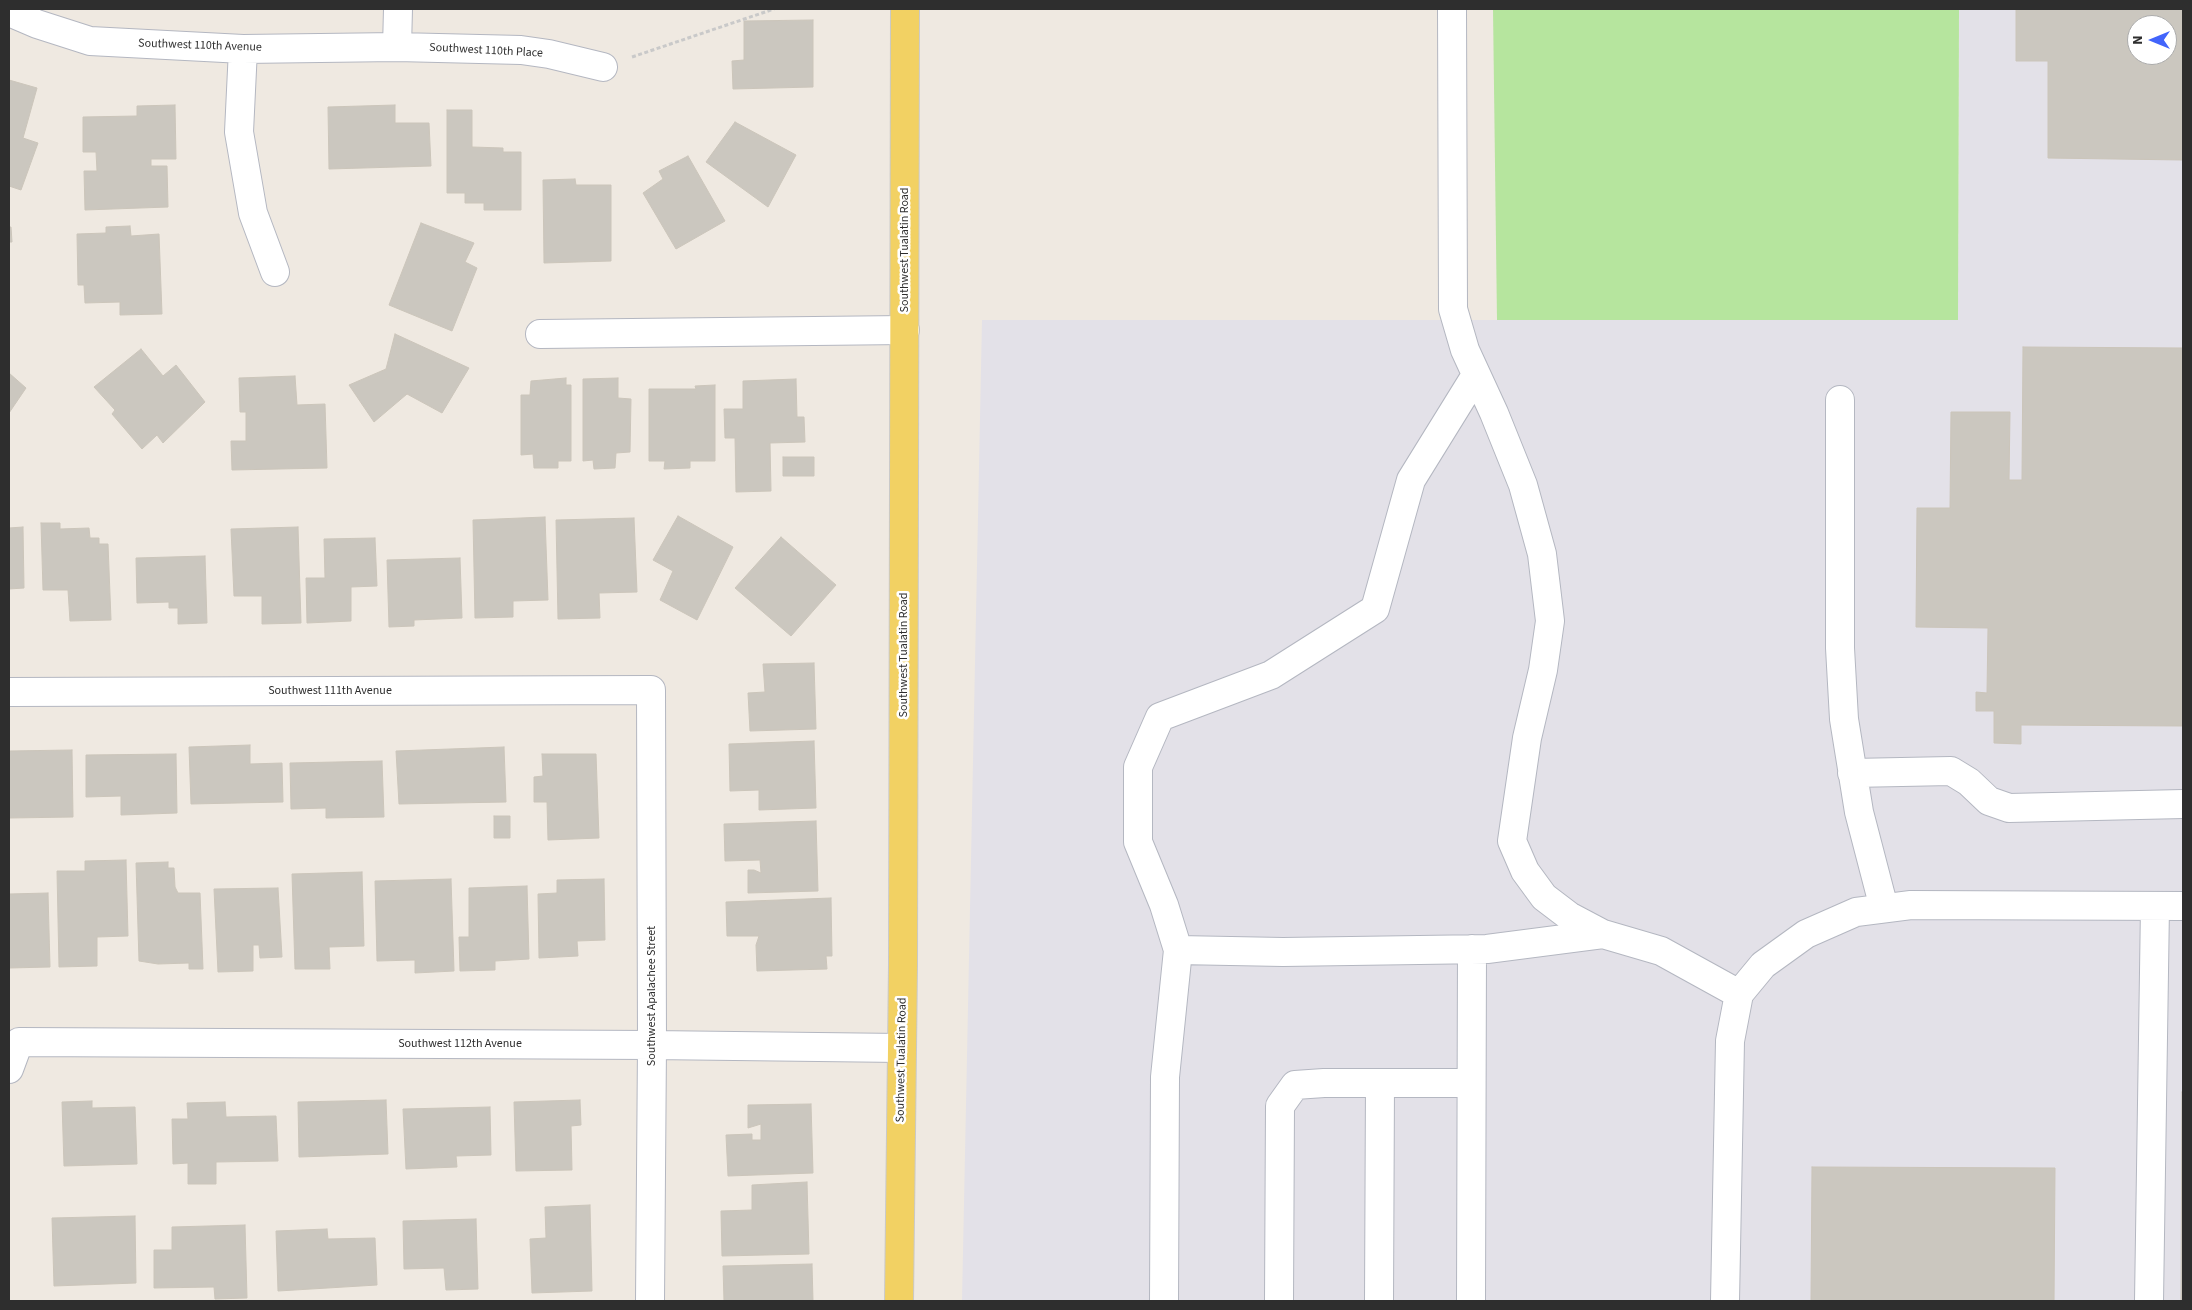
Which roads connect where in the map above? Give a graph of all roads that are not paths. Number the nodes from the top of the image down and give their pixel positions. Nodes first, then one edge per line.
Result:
1 (398, 9) edge
2 (905, 9) edge
3 (1452, 9) edge
4 (9, 12) edge
5 (397, 47) junction
6 (243, 49) junction
7 (603, 67) road end
8 (275, 272) dead end
9 (905, 330) junction
10 (540, 334) dead end
11 (1476, 375) junction
12 (1840, 400) dead end
13 (651, 690) joint
14 (9, 692) edge
15 (1852, 773) junction
16 (2183, 804) edge
17 (2155, 906) junction
18 (2183, 906) edge
19 (1884, 908) junction
20 (1603, 934) junction
21 (1472, 949) junction
22 (1178, 950) junction
23 (1739, 994) junction
24 (652, 1045) junction
25 (901, 1048) junction
26 (9, 1069) edge
27 (1380, 1083) junction
28 (1471, 1083) junction
29 (650, 1301) edge
30 (899, 1301) edge
31 (1164, 1301) edge
32 (1279, 1301) edge
33 (1379, 1301) edge
34 (1471, 1301) edge
35 (1725, 1301) edge
36 (2149, 1301) edge

1 - 5 street
2 - 9 main road, Southwest Tualatin Road
3 - 11 street
4 - 6 street, Southwest 110th Avenue
5 - 6 street, Southwest 110th Avenue
5 - 7 street, Southwest 110th Place
6 - 8 street
9 - 10 street
9 - 25 main road, Southwest Tualatin Road
11 - 20 street
11 - 22 street
12 - 15 street
13 - 14 street, Southwest 111th Avenue
13 - 24 street, Southwest Apalachee Street
15 - 16 street
15 - 19 street
17 - 18 street
17 - 19 street
17 - 36 street
19 - 23 street
20 - 21 street
20 - 23 street
21 - 22 street
21 - 28 street
22 - 31 street
23 - 35 street
24 - 25 street, Southwest 112th Avenue
24 - 26 street, Southwest 112th Avenue
24 - 29 street, Southwest Apalachee Street
25 - 30 main road, Southwest Tualatin Road
27 - 28 street
27 - 32 street
27 - 33 street
28 - 34 street

